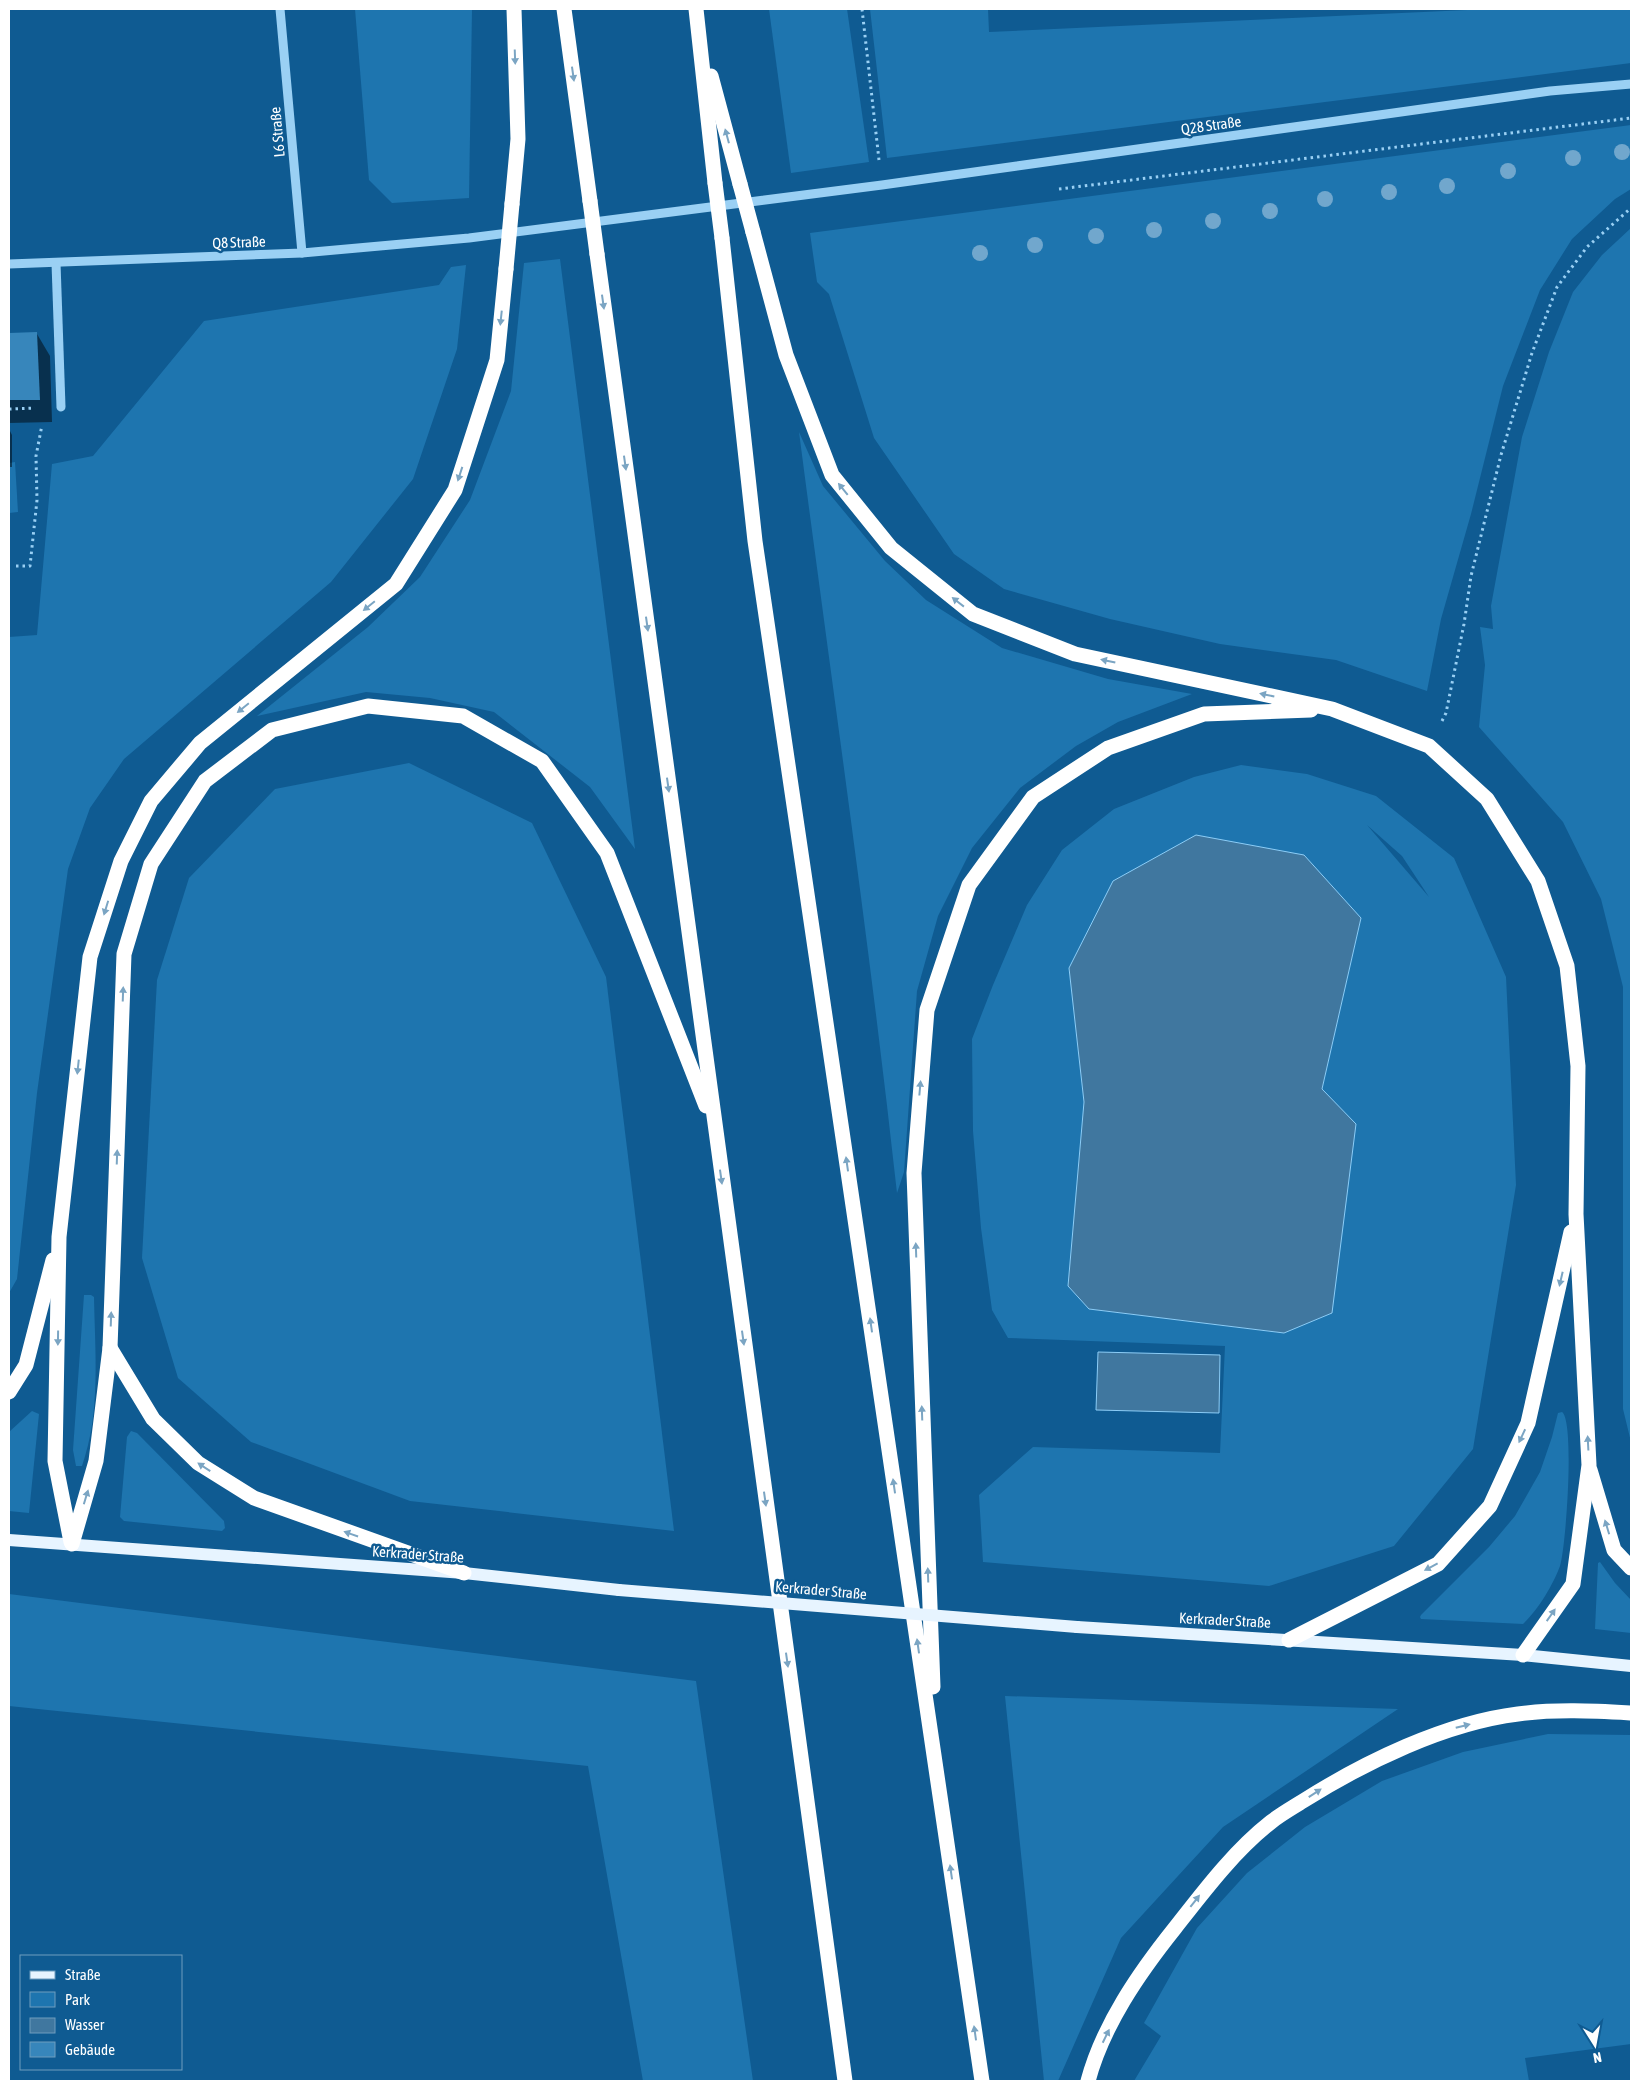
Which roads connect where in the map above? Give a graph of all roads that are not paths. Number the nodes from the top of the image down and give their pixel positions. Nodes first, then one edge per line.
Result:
1 (280, 9) edge
2 (514, 9) edge
3 (564, 9) edge
4 (696, 9) edge
5 (698, 28) junction
6 (1631, 84) edge
7 (469, 238) joint
8 (302, 253) junction
9 (56, 263) junction
10 (9, 264) edge
11 (61, 407) dead end
12 (1332, 709) junction
13 (715, 1129) junction
14 (1576, 1214) junction
15 (59, 1237) junction
16 (110, 1348) junction
17 (9, 1392) edge
18 (1589, 1465) junction
19 (9, 1540) edge
20 (72, 1544) junction
21 (1631, 1568) edge
22 (464, 1573) junction
23 (1289, 1640) junction
24 (1523, 1655) junction
25 (1631, 1666) edge
26 (1631, 1713) edge
27 (936, 1764) junction
28 (845, 2081) edge
29 (982, 2081) edge
30 (1088, 2081) edge

1 - 8 lane, L6 Straße
2 -> 15 highway, bridge
3 -> 13 highway, bridge
4 - 5 highway
12 -> 5 highway, bridge
27 -> 5 highway, bridge
6 - 7 lane, Q28 Straße
7 - 8 lane, Q8 Straße
8 - 9 lane, Q8 Straße
9 - 10 lane, Q8 Straße
9 - 11 lane
12 - 14 highway
27 -> 12 highway
16 -> 13 highway
13 -> 28 highway
18 -> 14 highway
14 -> 23 highway
15 - 17 highway
15 -> 20 highway
20 -> 16 highway
22 -> 16 highway
21 -> 18 highway
24 -> 18 highway
19 - 20 main road, Kerkrader Straße
20 - 22 main road, Kerkrader Straße
22 - 23 main road, Kerkrader Straße, bridge
23 - 24 main road, Kerkrader Straße
24 - 25 main road, Kerkrader Straße
30 -> 26 highway
29 -> 27 highway

